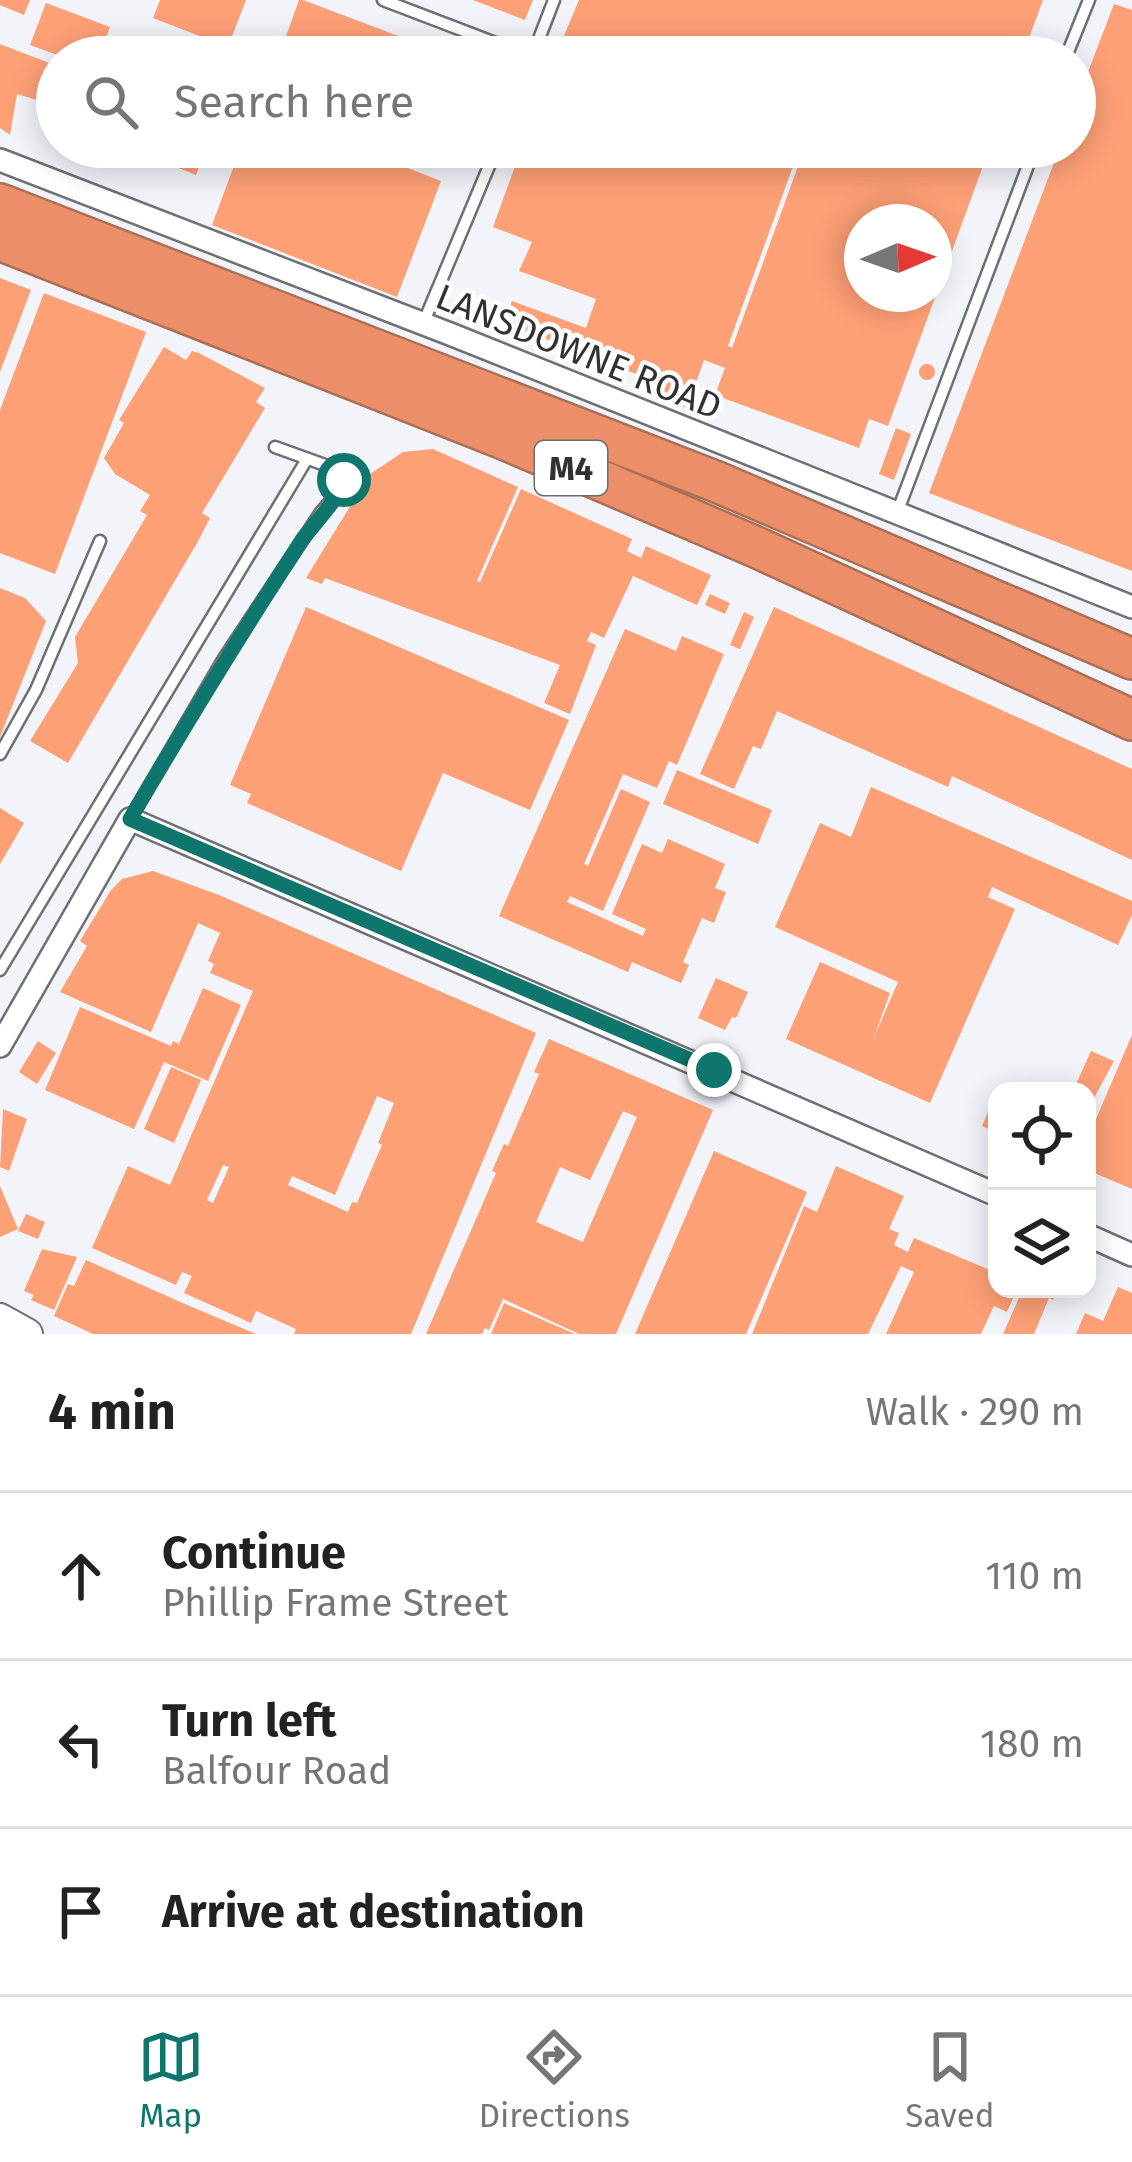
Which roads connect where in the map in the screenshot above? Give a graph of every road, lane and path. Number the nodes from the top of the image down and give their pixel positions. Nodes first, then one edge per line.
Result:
1 (383, 0) edge
2 (554, 0) edge
3 (1089, 0) edge
4 (477, 36) edge
5 (540, 36) edge
6 (1074, 36) edge
7 (0, 160) edge
8 (488, 168) edge
9 (1027, 168) edge
10 (0, 204) edge
11 (0, 239) edge
12 (423, 324) junction
13 (275, 447) dead end
14 (307, 459) junction
15 (897, 513) junction
16 (100, 541) dead end
17 (1132, 607) edge
18 (1132, 659) edge
19 (1132, 720) edge
20 (0, 754) edge
21 (130, 819) junction
22 (0, 970) edge
23 (0, 1046) edge
24 (988, 1192) edge
25 (1096, 1239) edge
26 (1132, 1256) edge
27 (0, 1319) edge
28 (27, 1334) edge

1 - 4 lane
2 - 5 lane
3 - 6 lane
7 - 12 street, LANSDOWNE ROAD
8 - 12 lane
9 - 15 lane
10 - 18 highway, M4
11 - 19 highway, M4
12 - 15 street, LANSDOWNE ROAD
13 - 14 lane
14 - 21 lane
14 - 22 lane
15 - 17 street, LANSDOWNE ROAD
16 - 20 lane
21 - 23 street
21 - 24 street
25 - 26 street
27 - 28 street

